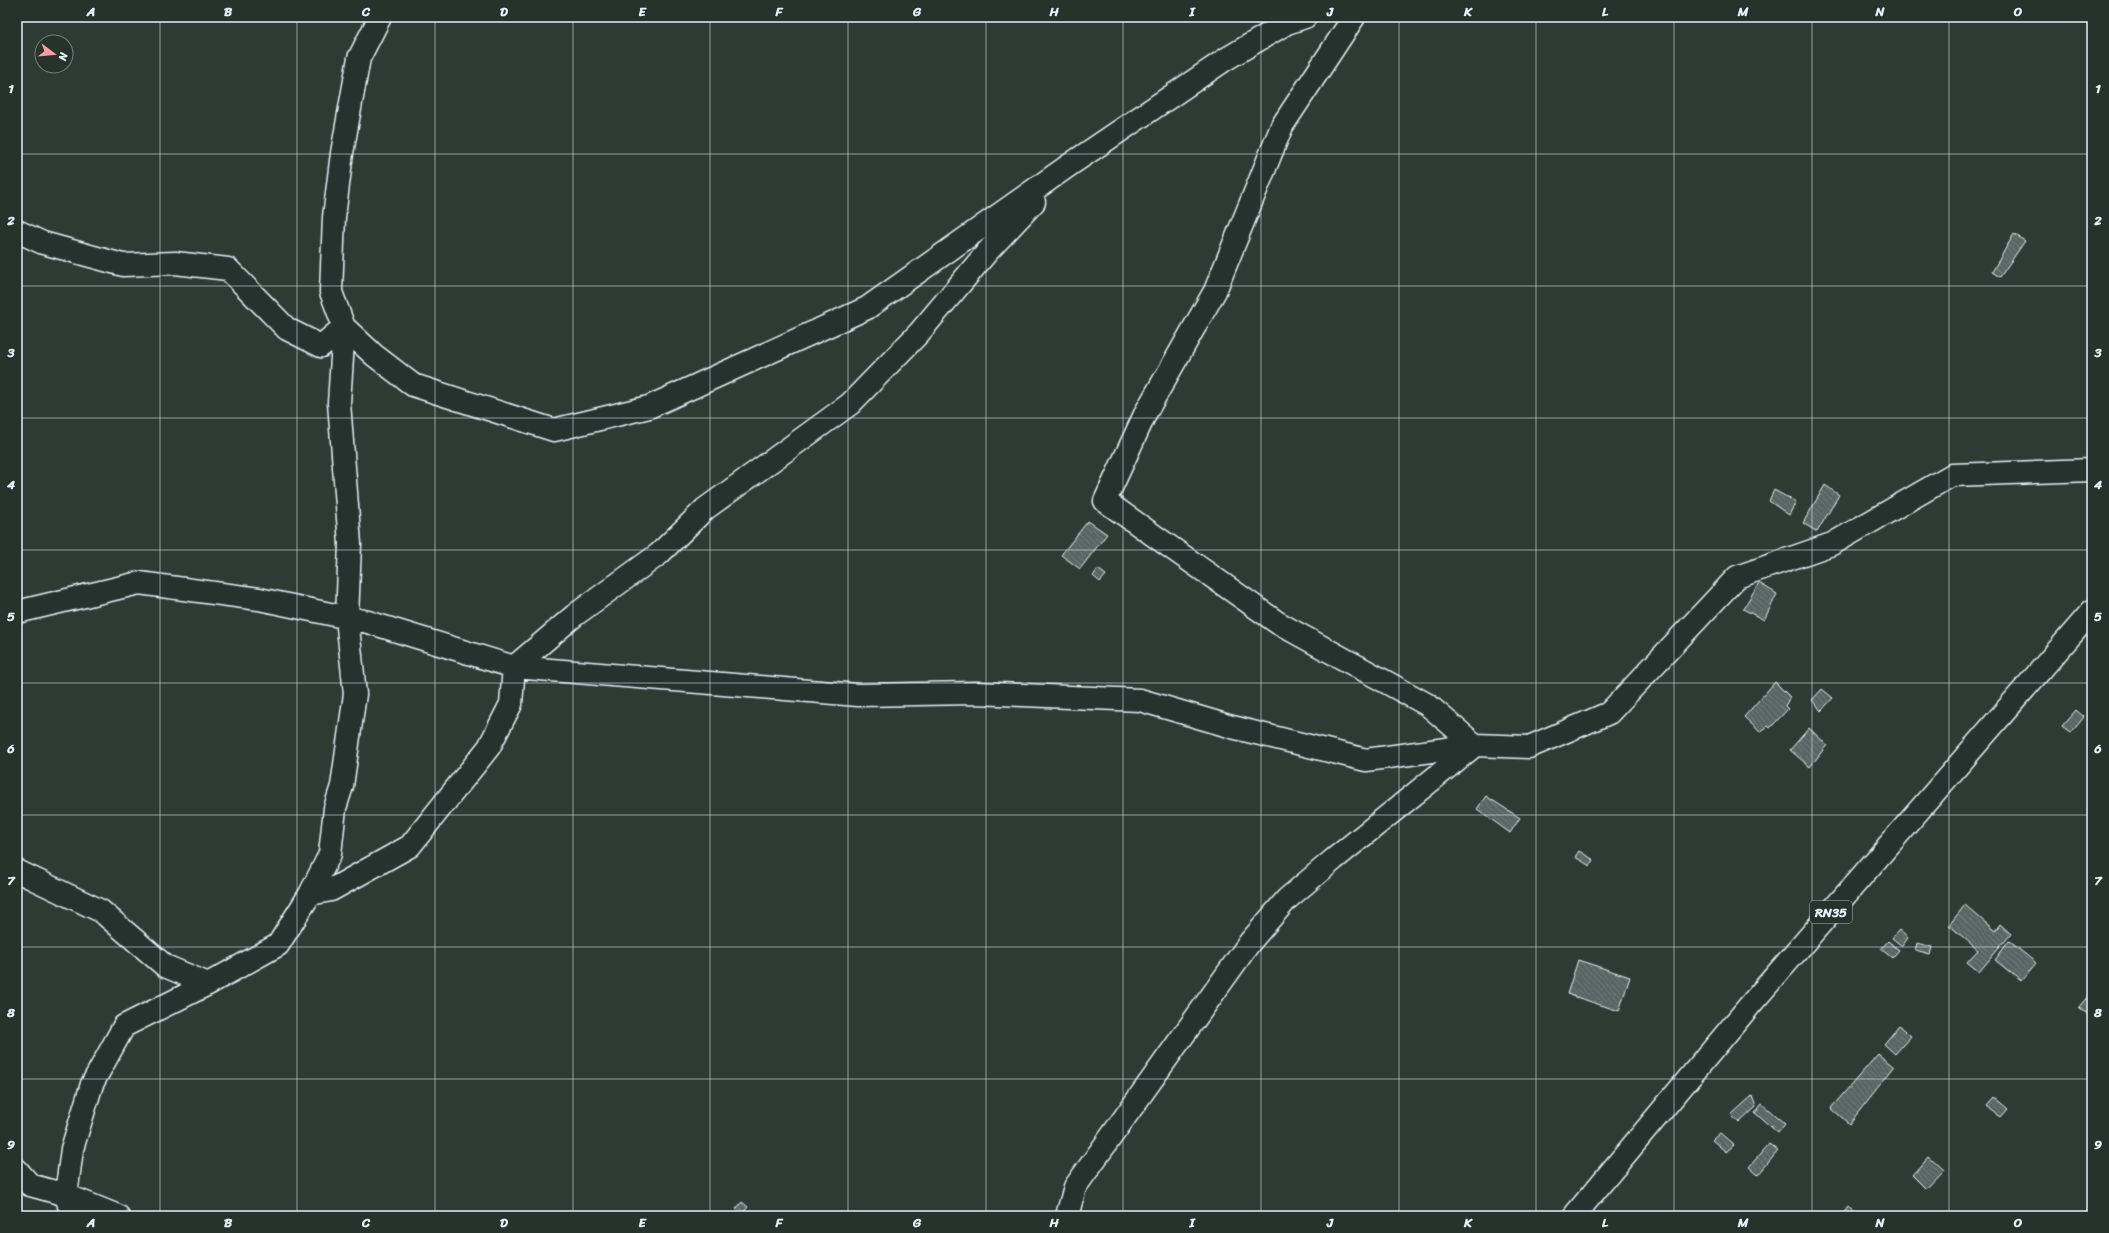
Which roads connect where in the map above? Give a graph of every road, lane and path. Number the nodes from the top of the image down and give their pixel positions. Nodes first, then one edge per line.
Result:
1 (380, 17) edge
2 (1306, 17) edge
3 (1354, 17) edge
4 (1068, 166) junction
5 (17, 231) edge
6 (344, 327) junction
7 (2092, 470) edge
8 (2092, 611) edge
9 (17, 612) edge
10 (347, 618) junction
11 (514, 667) junction
12 (1475, 745) junction
13 (17, 871) edge
14 (310, 894) junction
15 (208, 984) junction
16 (17, 1170) edge
17 (66, 1195) junction
18 (72, 1216) edge
19 (118, 1216) edge
20 (1067, 1216) edge
21 (1574, 1216) edge

1 - 6 street
2 - 4 street
3 - 12 street
4 - 6 street
4 - 11 street
5 - 6 street
6 - 10 street
7 - 12 street
8 - 21 street, RN35
9 - 10 street
10 - 11 street
10 - 14 street
11 - 12 street
11 - 14 street
12 - 20 street
13 - 15 street
14 - 15 street
15 - 17 street
16 - 17 street
17 - 18 street
17 - 19 street

